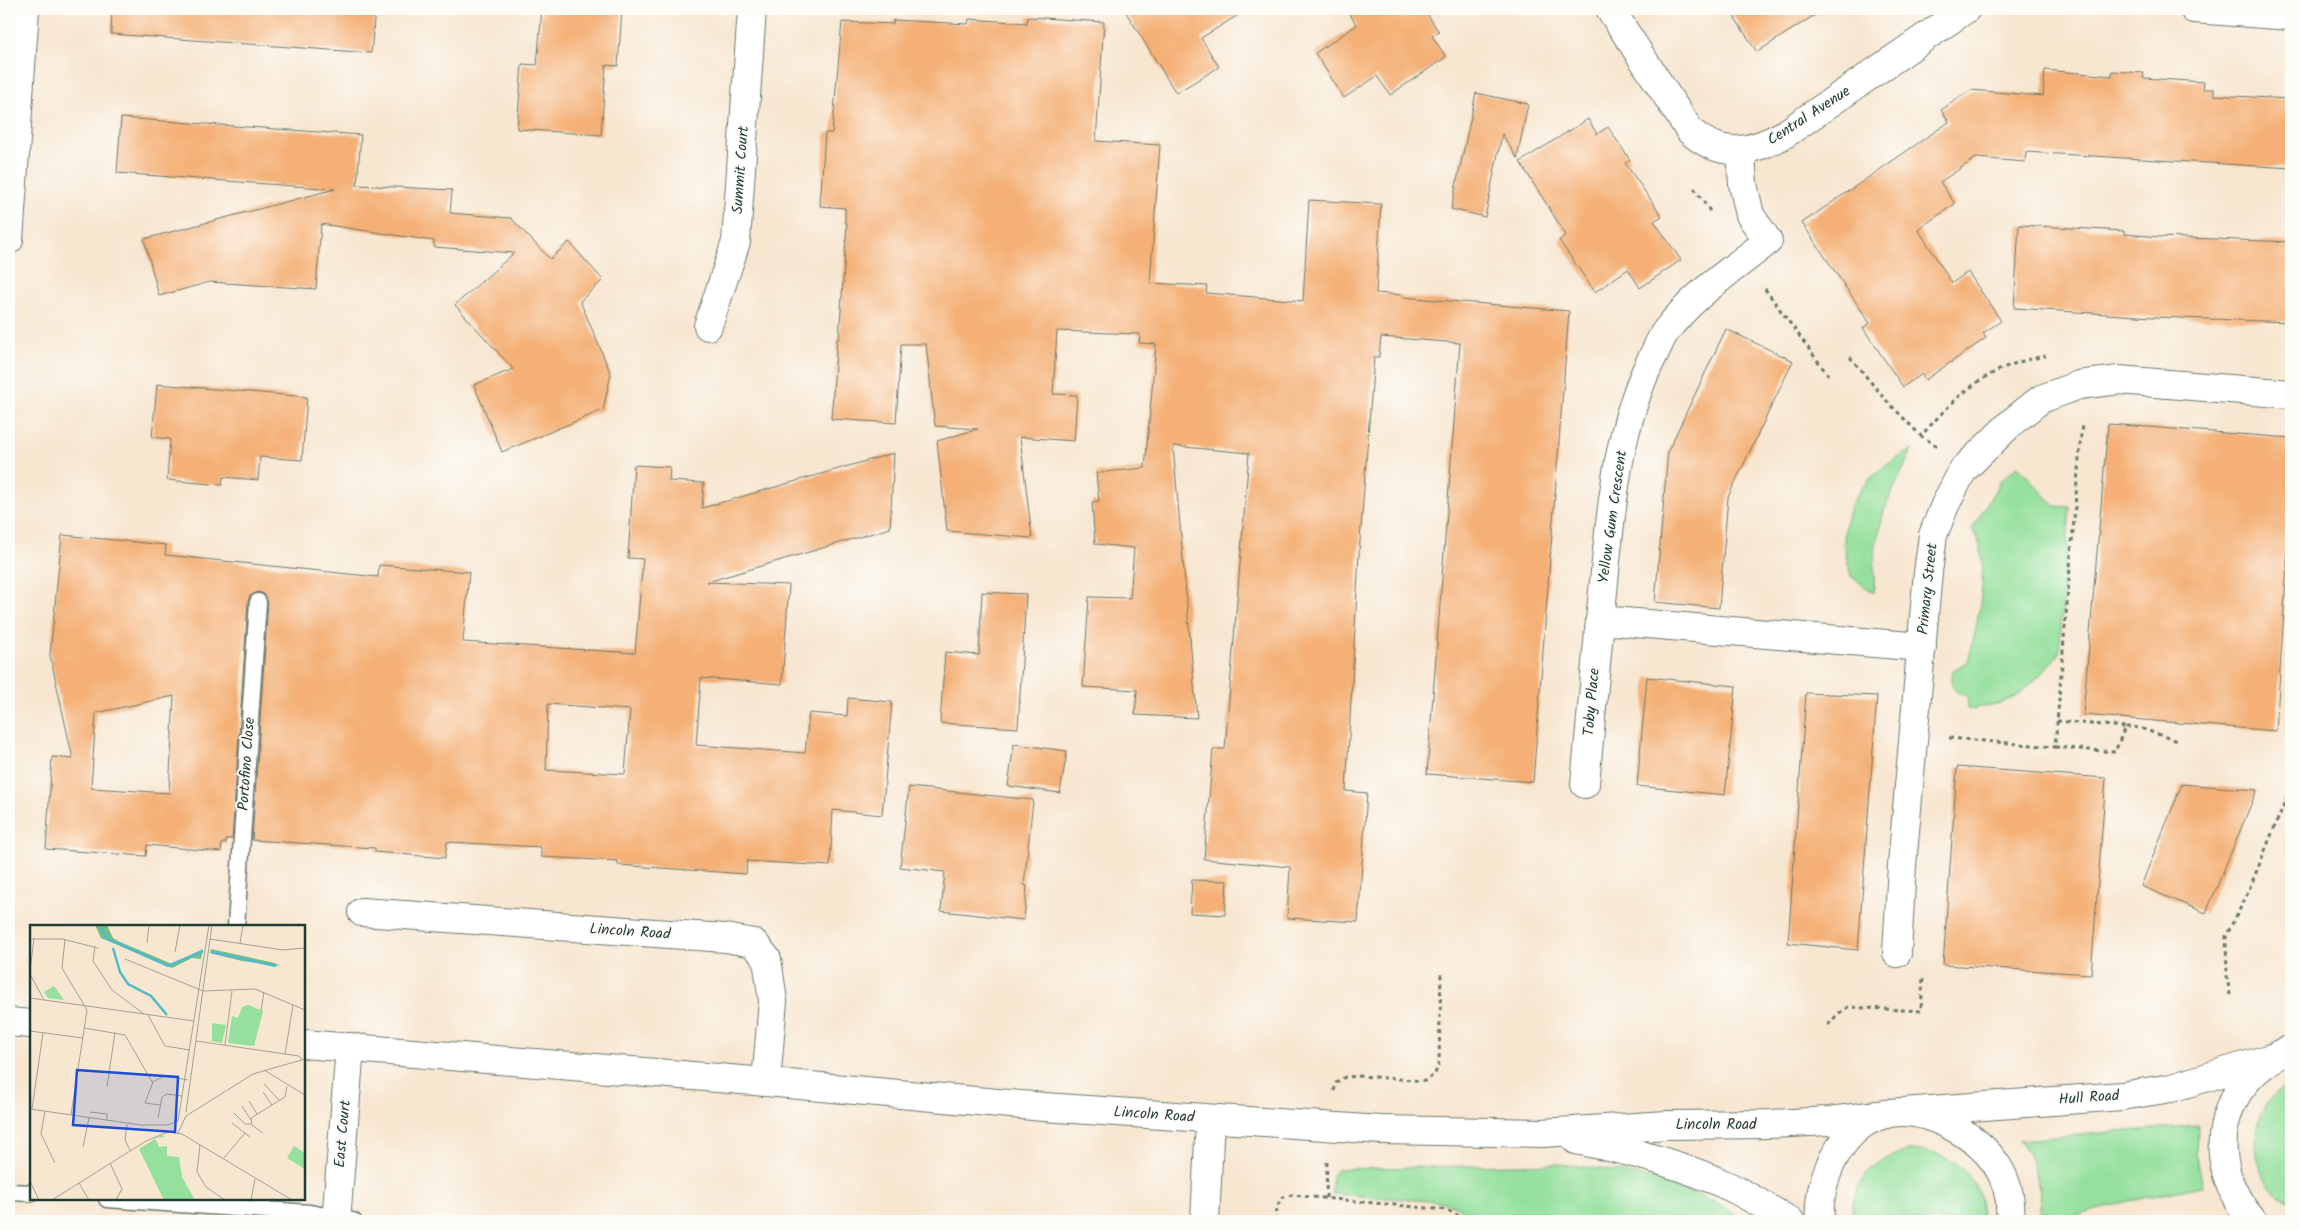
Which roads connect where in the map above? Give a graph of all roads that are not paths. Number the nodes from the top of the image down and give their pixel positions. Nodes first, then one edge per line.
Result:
1 (25, 9) edge
2 (752, 9) edge
3 (1610, 9) edge
4 (1966, 9) edge
5 (2194, 9) edge
6 (2291, 16) edge
7 (1741, 151) junction
8 (9, 240) edge
9 (708, 326) dead end
10 (2291, 394) edge
11 (258, 602) dead end
12 (1600, 620) junction
13 (1922, 647) junction
14 (1585, 784) dead end
15 (362, 912) dead end
16 (236, 925) edge
17 (1897, 953) dead end
18 (9, 1022) edge
19 (30, 1024) edge
20 (305, 1044) edge
21 (350, 1047) junction
22 (2284, 1051) edge
23 (766, 1082) junction
24 (1896, 1112) junction
25 (1210, 1119) junction
26 (1542, 1134) junction
27 (9, 1192) edge
28 (30, 1193) edge
29 (122, 1200) edge
30 (342, 1220) edge
31 (1205, 1221) edge
32 (1790, 1221) edge
33 (1820, 1221) edge
34 (2010, 1221) edge
35 (2253, 1221) edge

1 - 8 street
2 - 9 street, Summit Court
3 - 7 street, Central Avenue
4 - 7 street, Central Avenue
5 - 6 street
7 - 12 street, Yellow Gum Crescent
10 - 13 street, Primary Street
11 - 16 lane, Portofino Close
12 - 13 street
12 - 14 street, Toby Place
13 - 17 street, Primary Street
15 - 23 street, Lincoln Road
18 - 19 street
20 - 21 street, Lincoln Road
21 - 23 street, Lincoln Road
21 - 30 street, East Court
22 - 24 street, Hull Road
22 - 35 street
23 - 25 street, Lincoln Road
24 - 26 street, Lincoln Road
24 - 33 street
24 - 34 street
25 - 26 street, Lincoln Road
25 - 31 street
26 - 32 street, Lincoln Road
27 - 28 lane
29 - 30 lane

